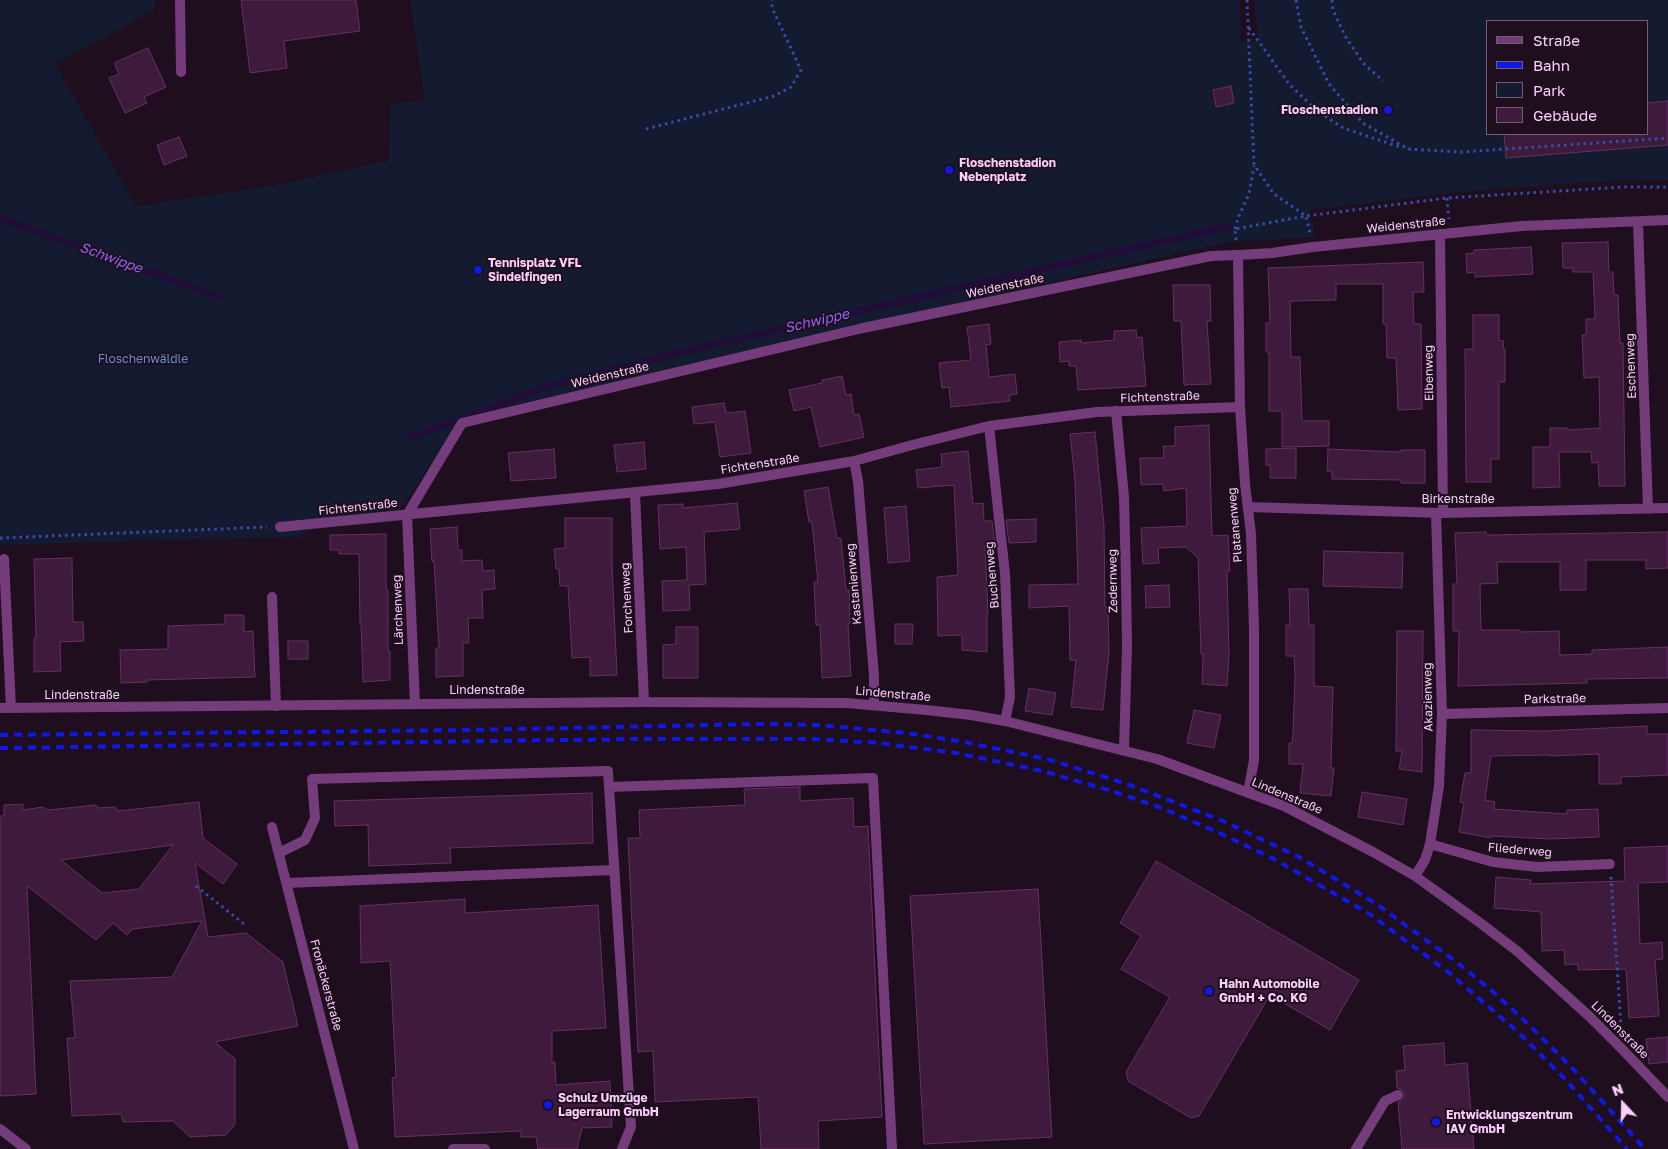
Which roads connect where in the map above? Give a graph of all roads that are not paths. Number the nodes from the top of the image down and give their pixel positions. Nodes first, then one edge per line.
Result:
1 (180, 0) edge
2 (181, 72) dead end
3 (1668, 220) edge
4 (1638, 222) junction
5 (1440, 234) junction
6 (1238, 255) junction
7 (1240, 407) junction
8 (1116, 411) junction
9 (989, 426) junction
10 (854, 461) junction
11 (635, 492) junction
12 (1248, 507) junction
13 (1668, 508) edge
14 (1648, 509) junction
15 (1440, 513) junction
16 (406, 514) junction
17 (280, 527) road end
18 (4, 559) dead end
19 (272, 597) dead end
20 (644, 702) junction
21 (415, 704) junction
22 (874, 705) junction
23 (276, 706) junction
24 (0, 708) edge
25 (11, 708) junction
26 (1668, 708) edge
27 (1442, 714) junction
28 (1005, 721) junction
29 (1124, 750) junction
30 (609, 787) junction
31 (1248, 793) junction
32 (272, 828) dead end
33 (1430, 844) junction
34 (279, 853) junction
35 (1610, 864) road end
36 (614, 870) junction
37 (1415, 876) junction
38 (286, 883) junction
39 (1398, 1095) dead end
40 (1668, 1097) edge
41 (0, 1130) edge
42 (26, 1149) edge
43 (354, 1149) edge
44 (453, 1149) edge
45 (485, 1149) edge
46 (622, 1149) edge
47 (892, 1149) edge
48 (1356, 1149) edge

1 - 2 street
3 - 4 street, Weidenstraße
4 - 5 street, Weidenstraße
4 - 14 street, Eschenweg
5 - 6 street, Weidenstraße
5 - 15 street, Eibenweg
6 - 7 street, Platanenweg
6 - 16 street, Weidenstraße
7 - 8 street, Fichtenstraße
7 - 12 street, Platanenweg
8 - 9 street, Fichtenstraße
8 - 29 street, Zedernweg
9 - 10 street, Fichtenstraße
9 - 28 street, Buchenweg
10 - 11 street, Fichtenstraße
10 - 22 street, Kastanienweg
11 - 16 street, Fichtenstraße
11 - 20 street, Forchenweg
12 - 15 street, Birkenstraße
12 - 31 street, Platanenweg
13 - 14 street, Birkenstraße
14 - 15 street, Birkenstraße
15 - 27 street, Akazienweg
16 - 17 street, Fichtenstraße
16 - 21 street, Lärchenweg
18 - 25 street
19 - 23 street
20 - 21 street, Lindenstraße
20 - 22 street, Lindenstraße
21 - 23 street, Lindenstraße
22 - 28 street, Lindenstraße
23 - 25 street, Lindenstraße
24 - 25 street, Lindenstraße
26 - 27 street, Parkstraße
27 - 33 street, Akazienweg
28 - 29 street, Lindenstraße
29 - 31 street, Lindenstraße
30 - 34 street
30 - 36 street
30 - 47 street
31 - 37 street, Lindenstraße
32 - 34 street, Fronäckerstraße
33 - 35 street, Fliederweg
33 - 37 street, Akazienweg
34 - 38 street, Fronäckerstraße
36 - 38 street
36 - 46 street
37 - 40 street, Lindenstraße
38 - 43 street, Fronäckerstraße
39 - 48 street
41 - 42 street
44 - 45 street

